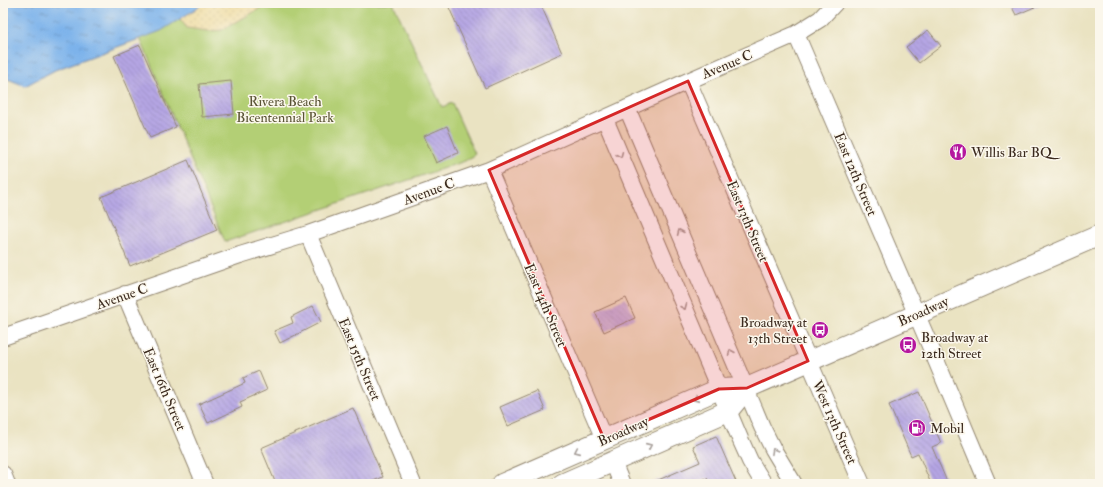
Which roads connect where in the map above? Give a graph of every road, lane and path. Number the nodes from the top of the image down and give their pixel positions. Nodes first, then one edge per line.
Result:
1 (835, 3) edge
2 (796, 34) junction
3 (688, 80) junction
4 (627, 108) junction
5 (605, 119) junction
6 (489, 170) junction
7 (308, 234) junction
8 (1100, 235) edge
9 (125, 294) junction
10 (916, 314) junction
11 (3, 336) edge
12 (808, 361) junction
13 (746, 388) junction
14 (719, 389) junction
15 (728, 411) junction
16 (604, 439) junction
17 (613, 462) junction
18 (3, 474) edge
19 (7, 484) edge
20 (205, 484) edge
21 (412, 484) edge
22 (502, 484) edge
23 (562, 484) edge
24 (622, 484) edge
25 (764, 484) edge
26 (794, 484) edge
27 (862, 484) edge
28 (988, 484) edge

1 - 2 street, Avenue C
2 - 3 street, Avenue C
2 - 10 street, East 12th Street
3 - 4 street, Avenue C
3 - 12 street, East 13th Street
4 - 5 street, Avenue C
13 -> 4 street
5 - 6 street, Avenue C
5 -> 14 street
6 - 7 street, Avenue C
6 - 16 street, East 14th Street
7 - 9 street, Avenue C
7 - 21 street, East 15th Street
8 - 10 main road, Broadway
9 - 11 street, Avenue C
9 - 20 street, East 16th Street
10 - 12 main road, Broadway
10 - 28 street, East 12th Street
12 - 13 main road, Broadway
12 - 27 street, West 13th Street
13 - 14 main road, Broadway
13 - 15 main road, Broadway
26 -> 13 street
14 - 15 street
14 -> 16 main road, Broadway
17 -> 15 main road, Broadway
15 - 25 street
16 -> 22 main road, Broadway
17 - 23 main road, Broadway
17 - 24 street
18 - 19 street

